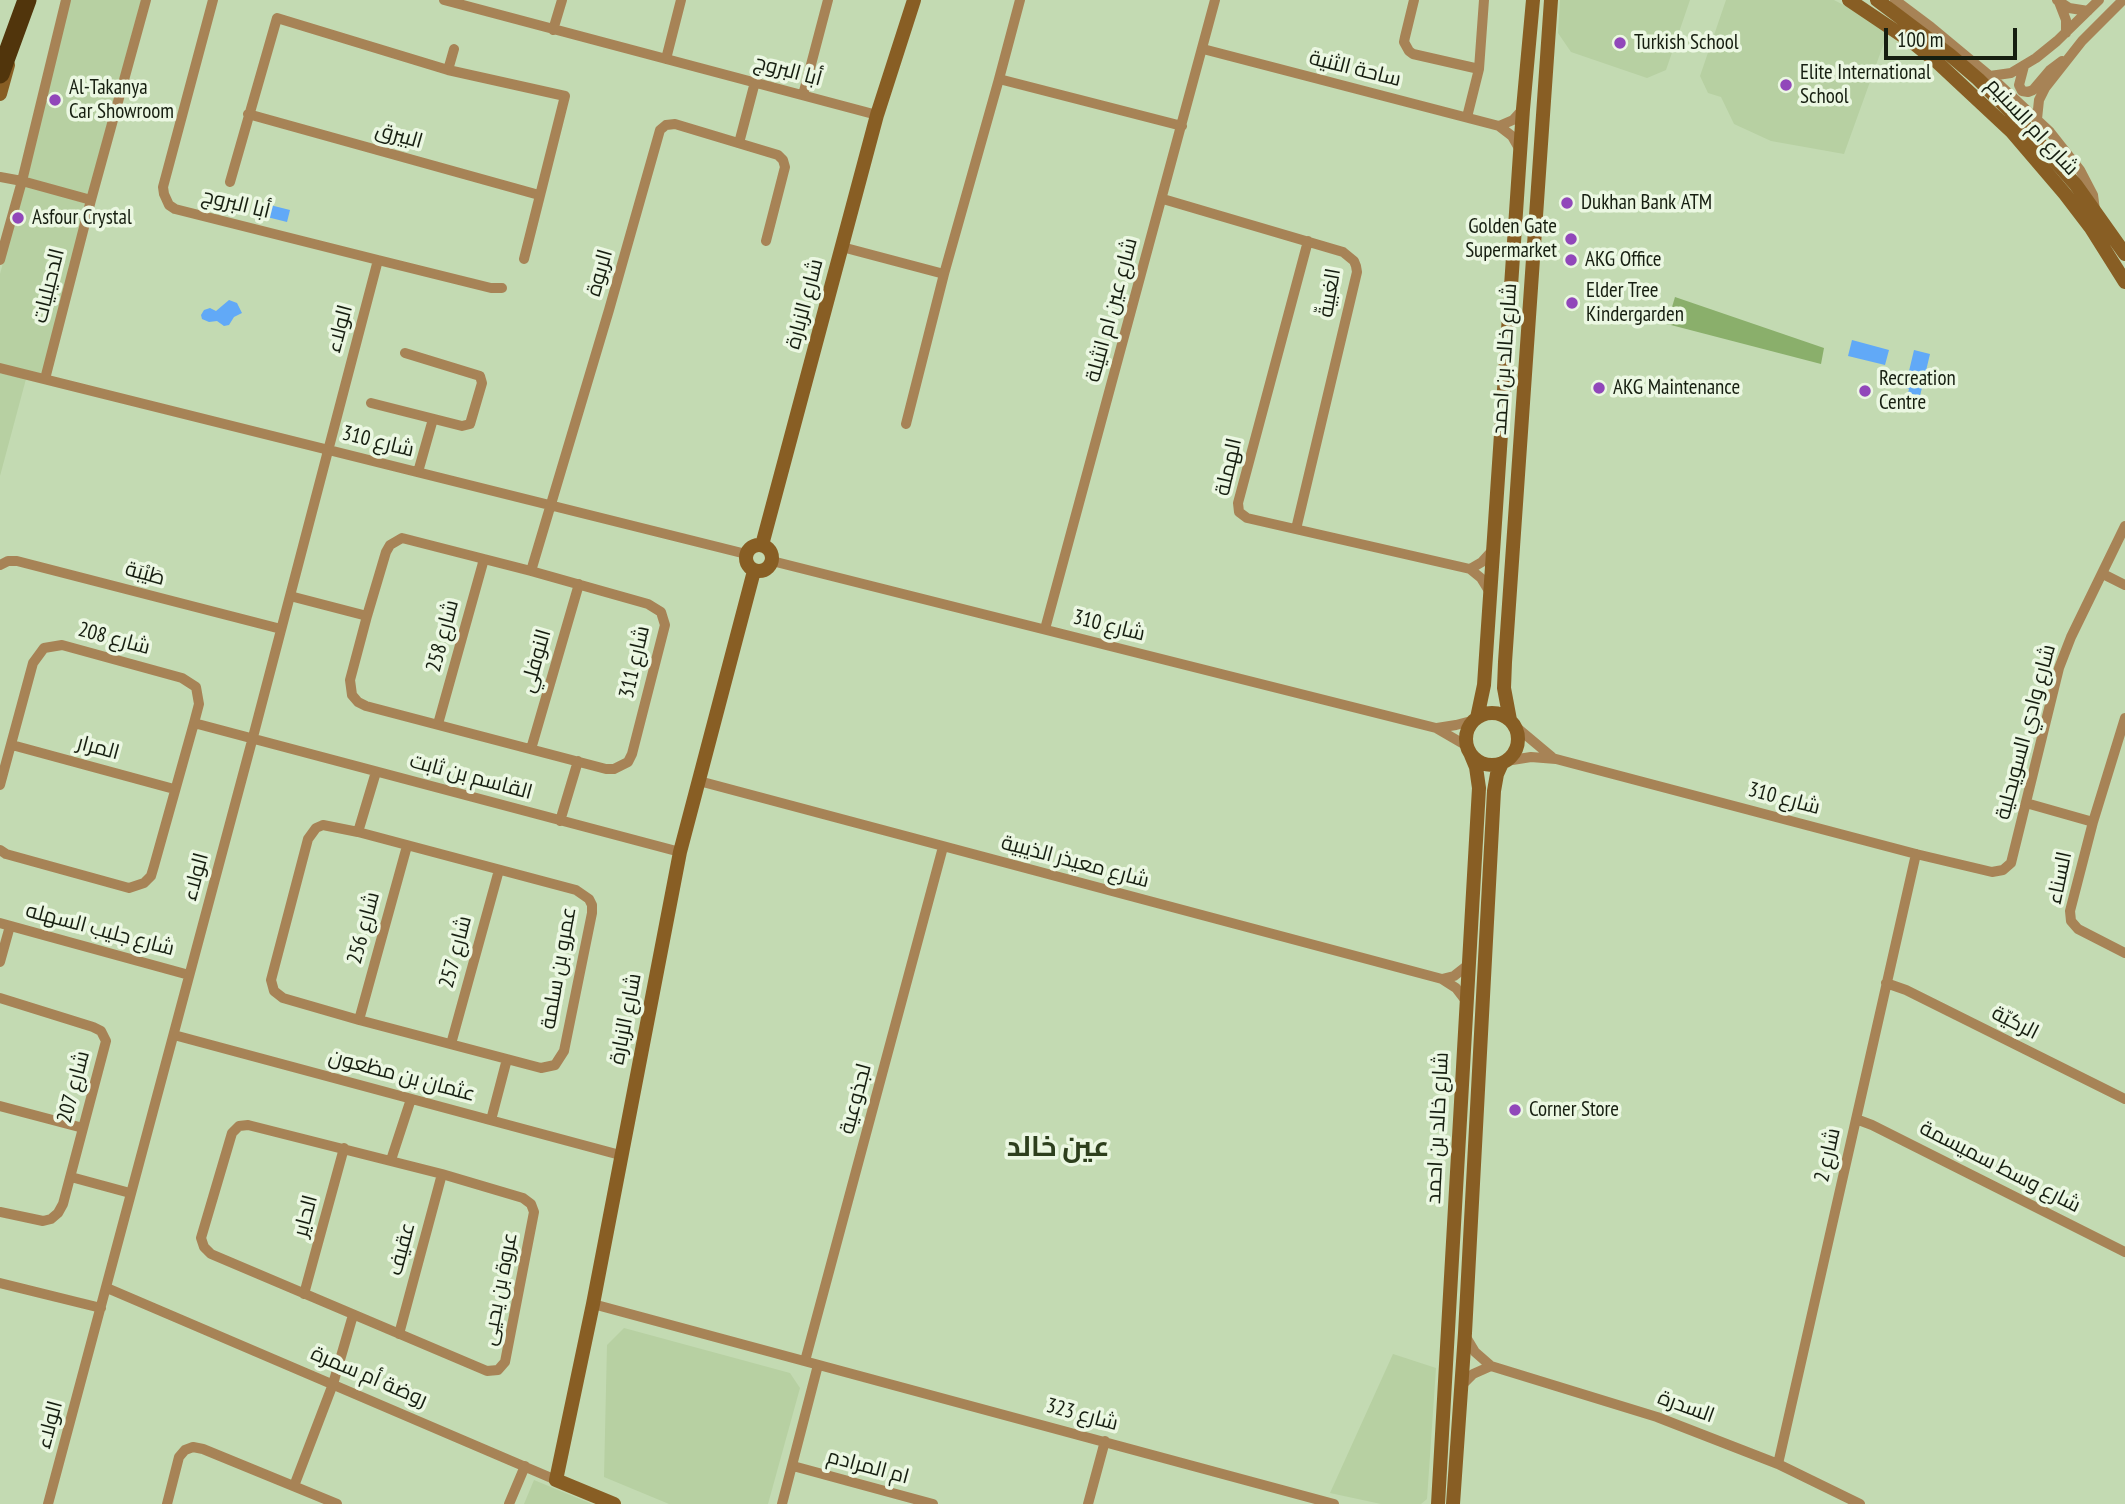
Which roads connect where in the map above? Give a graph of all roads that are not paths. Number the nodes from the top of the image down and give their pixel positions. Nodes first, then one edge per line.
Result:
1 (27, 0) edge
2 (66, 0) edge
3 (146, 0) edge
4 (213, 0) edge
5 (444, 0) edge
6 (562, 0) edge
7 (681, 0) edge
8 (828, 0) edge
9 (904, 0) edge
10 (914, 0) edge
11 (1020, 0) edge
12 (1215, 0) edge
13 (1414, 0) edge
14 (1484, 0) edge
15 (1532, 0) edge
16 (1551, 0) edge
17 (1849, 0) edge
18 (1877, 0) edge
19 (1895, 0) edge
20 (2099, 0) edge
21 (2123, 0) edge
22 (2058, 1) edge
23 (2088, 11) junction
24 (553, 30) junction
25 (2066, 33) junction
26 (454, 49) dead end
27 (1203, 49) junction
28 (2069, 57) junction
29 (666, 59) junction
30 (2024, 66) junction
31 (1479, 69) junction
32 (448, 70) junction
33 (0, 74) edge
34 (889, 75) junction
35 (1990, 76) junction
36 (999, 79) junction
37 (755, 82) junction
38 (0, 94) edge
39 (803, 95) junction
40 (1523, 109) junction
41 (248, 114) junction
42 (877, 115) junction
43 (1466, 117) junction
44 (2036, 120) junction
45 (1182, 125) junction
46 (1499, 126) junction
47 (740, 143) junction
48 (1520, 150) junction
49 (0, 177) edge
50 (22, 181) junction
51 (230, 182) dead end
52 (539, 195) junction
53 (91, 200) junction
54 (1163, 200) junction
55 (2095, 211) junction
56 (766, 241) dead end
57 (1308, 241) junction
58 (842, 247) junction
59 (2125, 254) edge
60 (524, 259) dead end
61 (0, 260) edge
62 (378, 260) junction
63 (944, 274) junction
64 (2125, 282) edge
65 (502, 288) dead end
66 (405, 353) dead end
67 (0, 368) edge
68 (45, 379) junction
69 (371, 402) dead end
70 (433, 419) junction
71 (905, 424) dead end
72 (329, 450) junction
73 (418, 472) junction
74 (549, 506) junction
75 (2125, 526) edge
76 (1296, 529) junction
77 (762, 545) junction
78 (1493, 550) junction
79 (746, 554) junction
80 (484, 559) junction
81 (772, 561) junction
82 (0, 565) edge
83 (1470, 569) junction
84 (531, 571) junction
85 (754, 571) junction
86 (2103, 574) junction
87 (579, 584) junction
88 (2125, 585) edge
89 (1490, 594) junction
90 (290, 596) junction
91 (367, 616) junction
92 (281, 629) junction
93 (1045, 629) junction
94 (2125, 718) edge
95 (1476, 719) junction
96 (194, 723) junction
97 (1512, 723) junction
98 (439, 724) junction
99 (1436, 728) junction
100 (253, 737) junction
101 (12, 745) junction
102 (531, 749) junction
103 (1469, 750) junction
104 (1556, 759) junction
105 (578, 761) junction
106 (1504, 762) junction
107 (376, 772) junction
108 (699, 781) junction
109 (0, 785) edge
110 (174, 789) junction
111 (2026, 803) junction
112 (560, 821) junction
113 (2093, 822) junction
114 (358, 832) junction
115 (407, 846) junction
116 (943, 847) junction
117 (0, 850) edge
118 (680, 852) junction
119 (1916, 854) junction
120 (499, 870) junction
121 (2003, 870) joint
122 (5, 924) edge
123 (2125, 953) edge
124 (0, 962) edge
125 (1468, 965) junction
126 (189, 975) junction
127 (1442, 979) junction
128 (1886, 983) junction
129 (0, 998) edge
130 (1466, 1001) junction
131 (359, 1020) junction
132 (174, 1035) junction
133 (451, 1044) junction
134 (506, 1059) junction
135 (411, 1099) junction
136 (2125, 1099) edge
137 (0, 1106) edge
138 (1856, 1119) junction
139 (491, 1120) junction
140 (83, 1128) junction
141 (344, 1148) junction
142 (620, 1154) junction
143 (391, 1160) junction
144 (442, 1174) junction
145 (71, 1177) junction
146 (130, 1193) junction
147 (0, 1212) edge
148 (2125, 1251) edge
149 (0, 1283) edge
150 (107, 1288) junction
151 (304, 1294) junction
152 (593, 1304) junction
153 (101, 1308) junction
154 (353, 1315) junction
155 (399, 1334) junction
156 (1465, 1334) junction
157 (806, 1362) junction
158 (818, 1365) junction
159 (1491, 1366) junction
160 (333, 1384) junction
161 (1460, 1388) junction
162 (1105, 1441) junction
163 (1778, 1464) junction
164 (524, 1466) junction
165 (793, 1466) junction
166 (556, 1480) junction
167 (294, 1486) junction
168 (1441, 1503) edge
169 (48, 1504) edge
170 (166, 1504) edge
171 (337, 1504) edge
172 (509, 1504) edge
173 (614, 1504) edge
174 (782, 1504) edge
175 (933, 1504) edge
176 (1088, 1504) edge
177 (1334, 1504) edge
178 (1860, 1504) edge

1 - 33 highway
1 - 38 main road
2 - 50 street
3 - 53 street, الدحيليات
4 - 62 street, أبا البروج
5 - 24 street, أبا البروج
6 - 24 street
7 - 29 street
8 - 39 street
9 - 34 main road, شارع الزبارة
10 - 34 main road, شارع الزبارة
11 - 36 street
12 - 27 street, شارع عين ام انثيلة
13 - 31 street
14 - 31 street
15 - 40 main road, شارع خالد بن احمد
16 - 97 main road, شارع خالد بن احمد
17 - 64 main road, شارع ام السنيم
18 - 55 main road, شارع ام السنيم
19 - 35 street
20 - 23 street
21 - 28 street
22 - 23 street
22 - 25 street
23 - 25 street
24 - 29 street, أبا البروج
25 - 30 street
26 - 32 street
27 - 43 street, ساحة الثنية
27 - 45 street, شارع عين ام انثيلة
28 - 30 street
28 - 44 street
29 - 37 street, أبا البروج
30 - 35 street
31 - 43 street
32 - 41 street
32 - 52 street
34 - 42 main road, شارع الزبارة
35 - 44 street
36 - 45 street
36 - 63 street
37 - 39 street, أبا البروج
37 - 47 street
39 - 42 street, أبا البروج
40 - 46 street
40 - 48 main road, شارع خالد بن احمد
41 - 51 street
41 - 52 street, البيرق
42 - 58 main road, شارع الزبارة
43 - 46 street, ساحة الثنية
44 - 55 street
45 - 54 street, شارع عين ام انثيلة
46 - 48 street
47 - 56 street, الربوة
47 - 74 street, الربوة
48 - 78 main road, شارع خالد بن احمد
49 - 50 street
50 - 53 street
50 - 61 street
52 - 60 street
53 - 68 street, الدحيليات
54 - 57 street, الغبيةّ
54 - 93 street, شارع عين ام انثيلة
55 - 59 main road, شارع ام السنيم
57 - 76 street, الغبيةّ
57 - 76 street, الهملة
58 - 63 street
58 - 77 main road, شارع الزبارة
62 - 65 street, أبا البروج
62 - 72 street, الولاء
63 - 71 street
66 - 70 street
67 - 68 street, شارع 310
68 - 72 street, شارع 310
69 - 70 street
70 - 73 street
72 - 73 street, شارع 310
72 - 90 street, الولاء
73 - 74 street, شارع 310
74 - 79 street, شارع 310
74 - 84 street
75 - 86 street, شارع وادي السويحلية
76 - 83 street, الهملة
77 - 79 main road
77 - 81 main road
78 - 83 street
78 - 89 main road, شارع خالد بن احمد
79 - 85 main road
80 - 84 street, شارع 311
80 - 91 street, شارع 311
80 - 98 street, شارع 258
81 - 85 main road
81 - 93 street, شارع 310
82 - 92 street, طَيْبَة
83 - 89 street
84 - 87 street, شارع 311
85 - 108 main road, شارع الزبارة
86 - 88 street
86 - 111 street, شارع وادي السويحلية
87 - 102 street, النوفلي
87 - 105 street, شارع 311
89 - 95 main road, شارع خالد بن احمد
90 - 91 street
90 - 92 street, الولاء
91 - 98 street, شارع 311
92 - 100 street, الولاء
93 - 99 street, شارع 310
94 - 113 street, السناء
95 - 97 main road
95 - 99 street, شارع 310
95 - 103 main road
96 - 100 street
96 - 101 street, شارع 208
96 - 110 street, شارع 208
97 - 104 street, شارع 310
97 - 106 main road
98 - 102 street, شارع 311
99 - 103 street, شارع 310
100 - 107 street, القاسم بن ثابت
100 - 126 street, الولاء
101 - 109 street, شارع 208
101 - 110 street, المرار
102 - 105 street, شارع 311
103 - 106 main road
103 - 125 main road, شارع خالد بن احمد
104 - 106 street, شارع 310
104 - 119 street, شارع 310
105 - 112 street
106 - 156 main road, شارع خالد بن احمد
107 - 112 street, القاسم بن ثابت
107 - 114 street
108 - 116 street, شارع معيذر الذيبية
108 - 118 main road, شارع الزبارة
110 - 117 street, شارع 208
111 - 113 street
111 - 121 street, شارع وادي السويحلية
112 - 118 street, القاسم بن ثابت
113 - 123 street, السناء
114 - 115 street, عمرو بن سلمة
114 - 131 street, عمرو بن سلمة
115 - 120 street, عمرو بن سلمة
115 - 131 street, شارع 256
116 - 127 street, شارع معيذر الذيبية
116 - 157 street, لجذوعية
118 - 142 main road, شارع الزبارة
119 - 121 street, شارع 310
119 - 128 street, شارع 2
120 - 133 street, شارع 257
120 - 134 street, عمرو بن سلمة
122 - 124 street
122 - 126 street, شارع جليب السهله
125 - 127 street
125 - 130 main road, شارع خالد بن احمد
126 - 132 street, الولاء
127 - 130 street, شارع معيذر الذيبية
128 - 136 street, الركيّة
128 - 138 street, شارع 2
129 - 140 street, شارع 207
130 - 168 main road, شارع خالد بن احمد
131 - 133 street, عمرو بن سلمة
132 - 135 street, عثمان بن مظعون
132 - 146 street, الولاء
133 - 134 street, عمرو بن سلمة
134 - 139 street
135 - 139 street, عثمان بن مظعون
135 - 143 street
137 - 140 street
138 - 148 street, شارع وسط سميسمة
138 - 163 street, شارع 2
139 - 142 street, عثمان بن مظعون
140 - 145 street, شارع 207
141 - 143 street, عروة بن يحيى
141 - 151 street, الحاير
141 - 151 street, عروة بن يحيى
142 - 152 main road, شارع الزبارة
143 - 144 street, عروة بن يحيى
144 - 155 street, عقيف
144 - 155 street, عروة بن يحيى
145 - 146 street
145 - 147 street, شارع 207
146 - 150 street, الولاء
149 - 153 street
150 - 153 street, الولاء
150 - 160 street, روضة أم سمرة
151 - 154 street, عروة بن يحيى
152 - 157 street, شارع 323
152 - 166 main road, شارع الزبارة
153 - 169 street, الولاء
154 - 155 street, عروة بن يحيى
154 - 160 street
156 - 159 street
156 - 161 main road, شارع خالد بن احمد
157 - 158 street, شارع 323
158 - 162 street, شارع 323
158 - 165 street
159 - 161 street
159 - 163 street, السدرة
160 - 164 street, روضة أم سمرة
160 - 167 street
161 - 168 main road, شارع خالد بن احمد
162 - 176 street
162 - 177 street, شارع 323
163 - 178 street, السدرة
164 - 166 street, روضة أم سمرة
164 - 172 street
165 - 174 street
165 - 175 street, ام المرادم
166 - 173 main road, روضة أم سمرة
167 - 170 street
167 - 171 street

